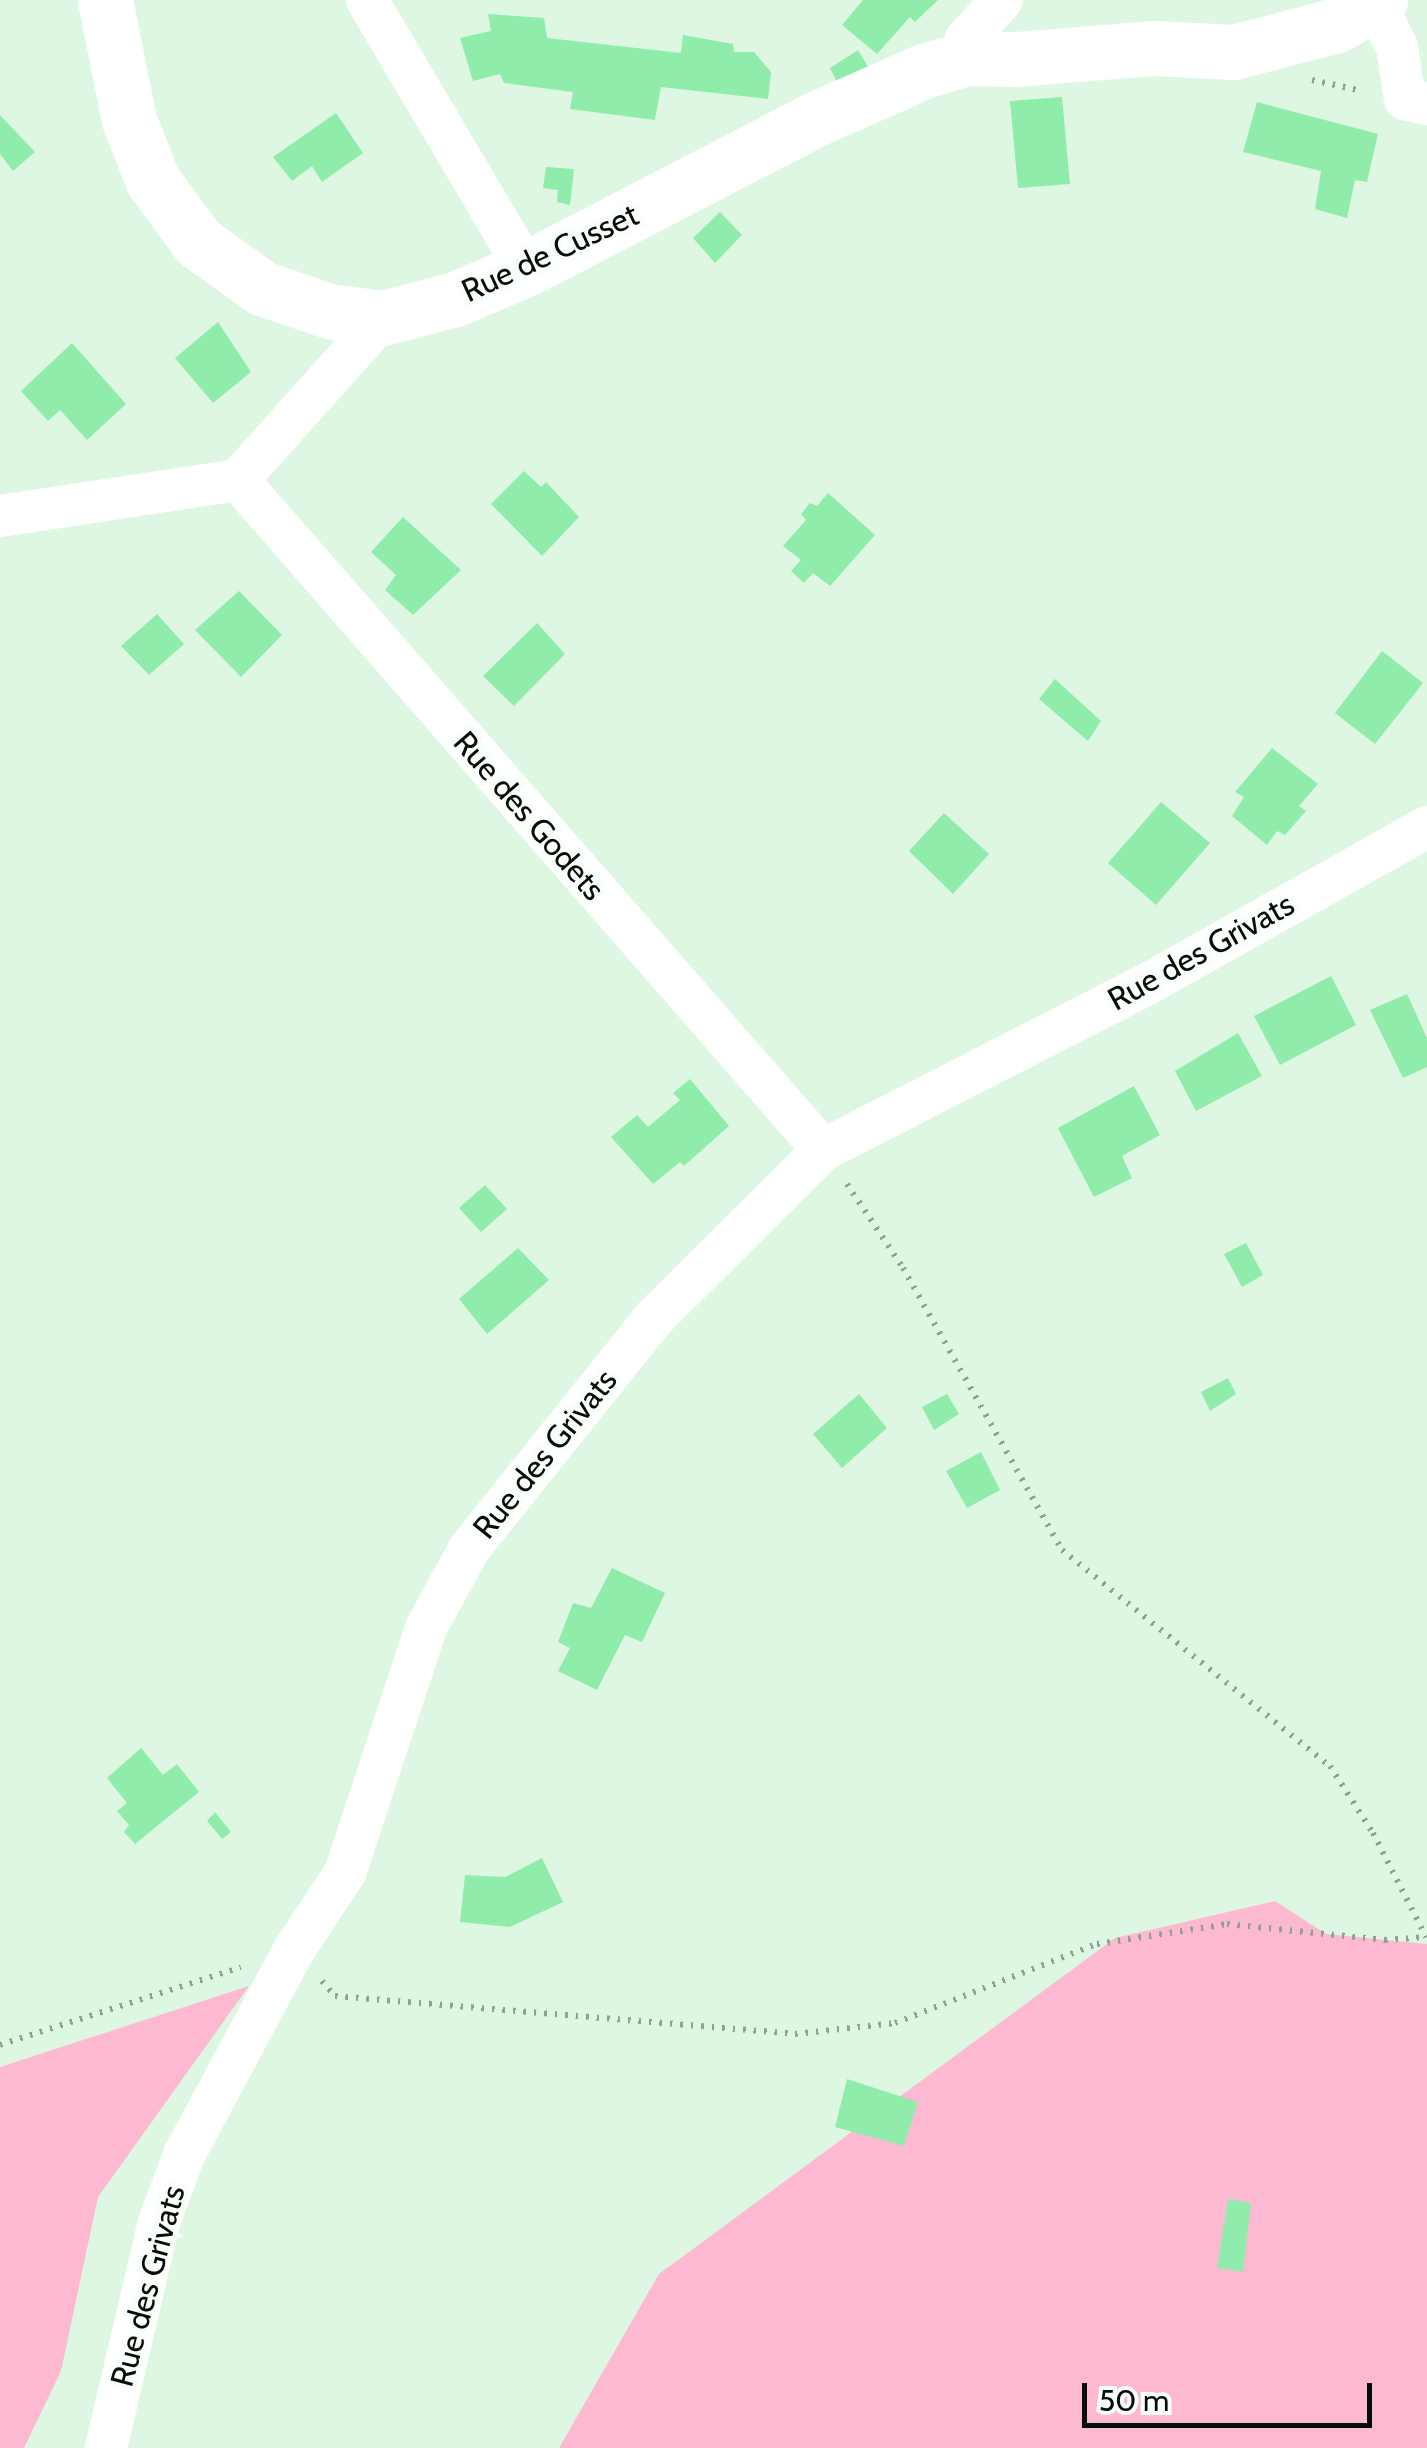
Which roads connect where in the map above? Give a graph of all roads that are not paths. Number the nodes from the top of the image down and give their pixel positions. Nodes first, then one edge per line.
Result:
1 (105, 0) edge
2 (367, 0) edge
3 (1002, 0) edge
4 (1298, 0) edge
5 (1377, 1) edge
6 (1154, 48) junction
7 (967, 58) junction
8 (1427, 104) edge
9 (526, 269) junction
10 (384, 318) junction
11 (238, 480) junction
12 (0, 516) edge
13 (1427, 827) edge
14 (824, 1150) junction
15 (106, 2448) edge

1 - 10 street, Rue de Cusset
2 - 9 street
3 - 7 street
4 - 6 street, Rue de Cusset
5 - 6 street, Rue de Cusset
5 - 8 street
6 - 7 street, Rue de Cusset
7 - 9 street, Rue de Cusset
9 - 10 street, Rue de Cusset
10 - 11 street
11 - 12 street
11 - 14 street, Rue des Godets
13 - 14 street, Rue des Grivats
14 - 15 street, Rue des Grivats

